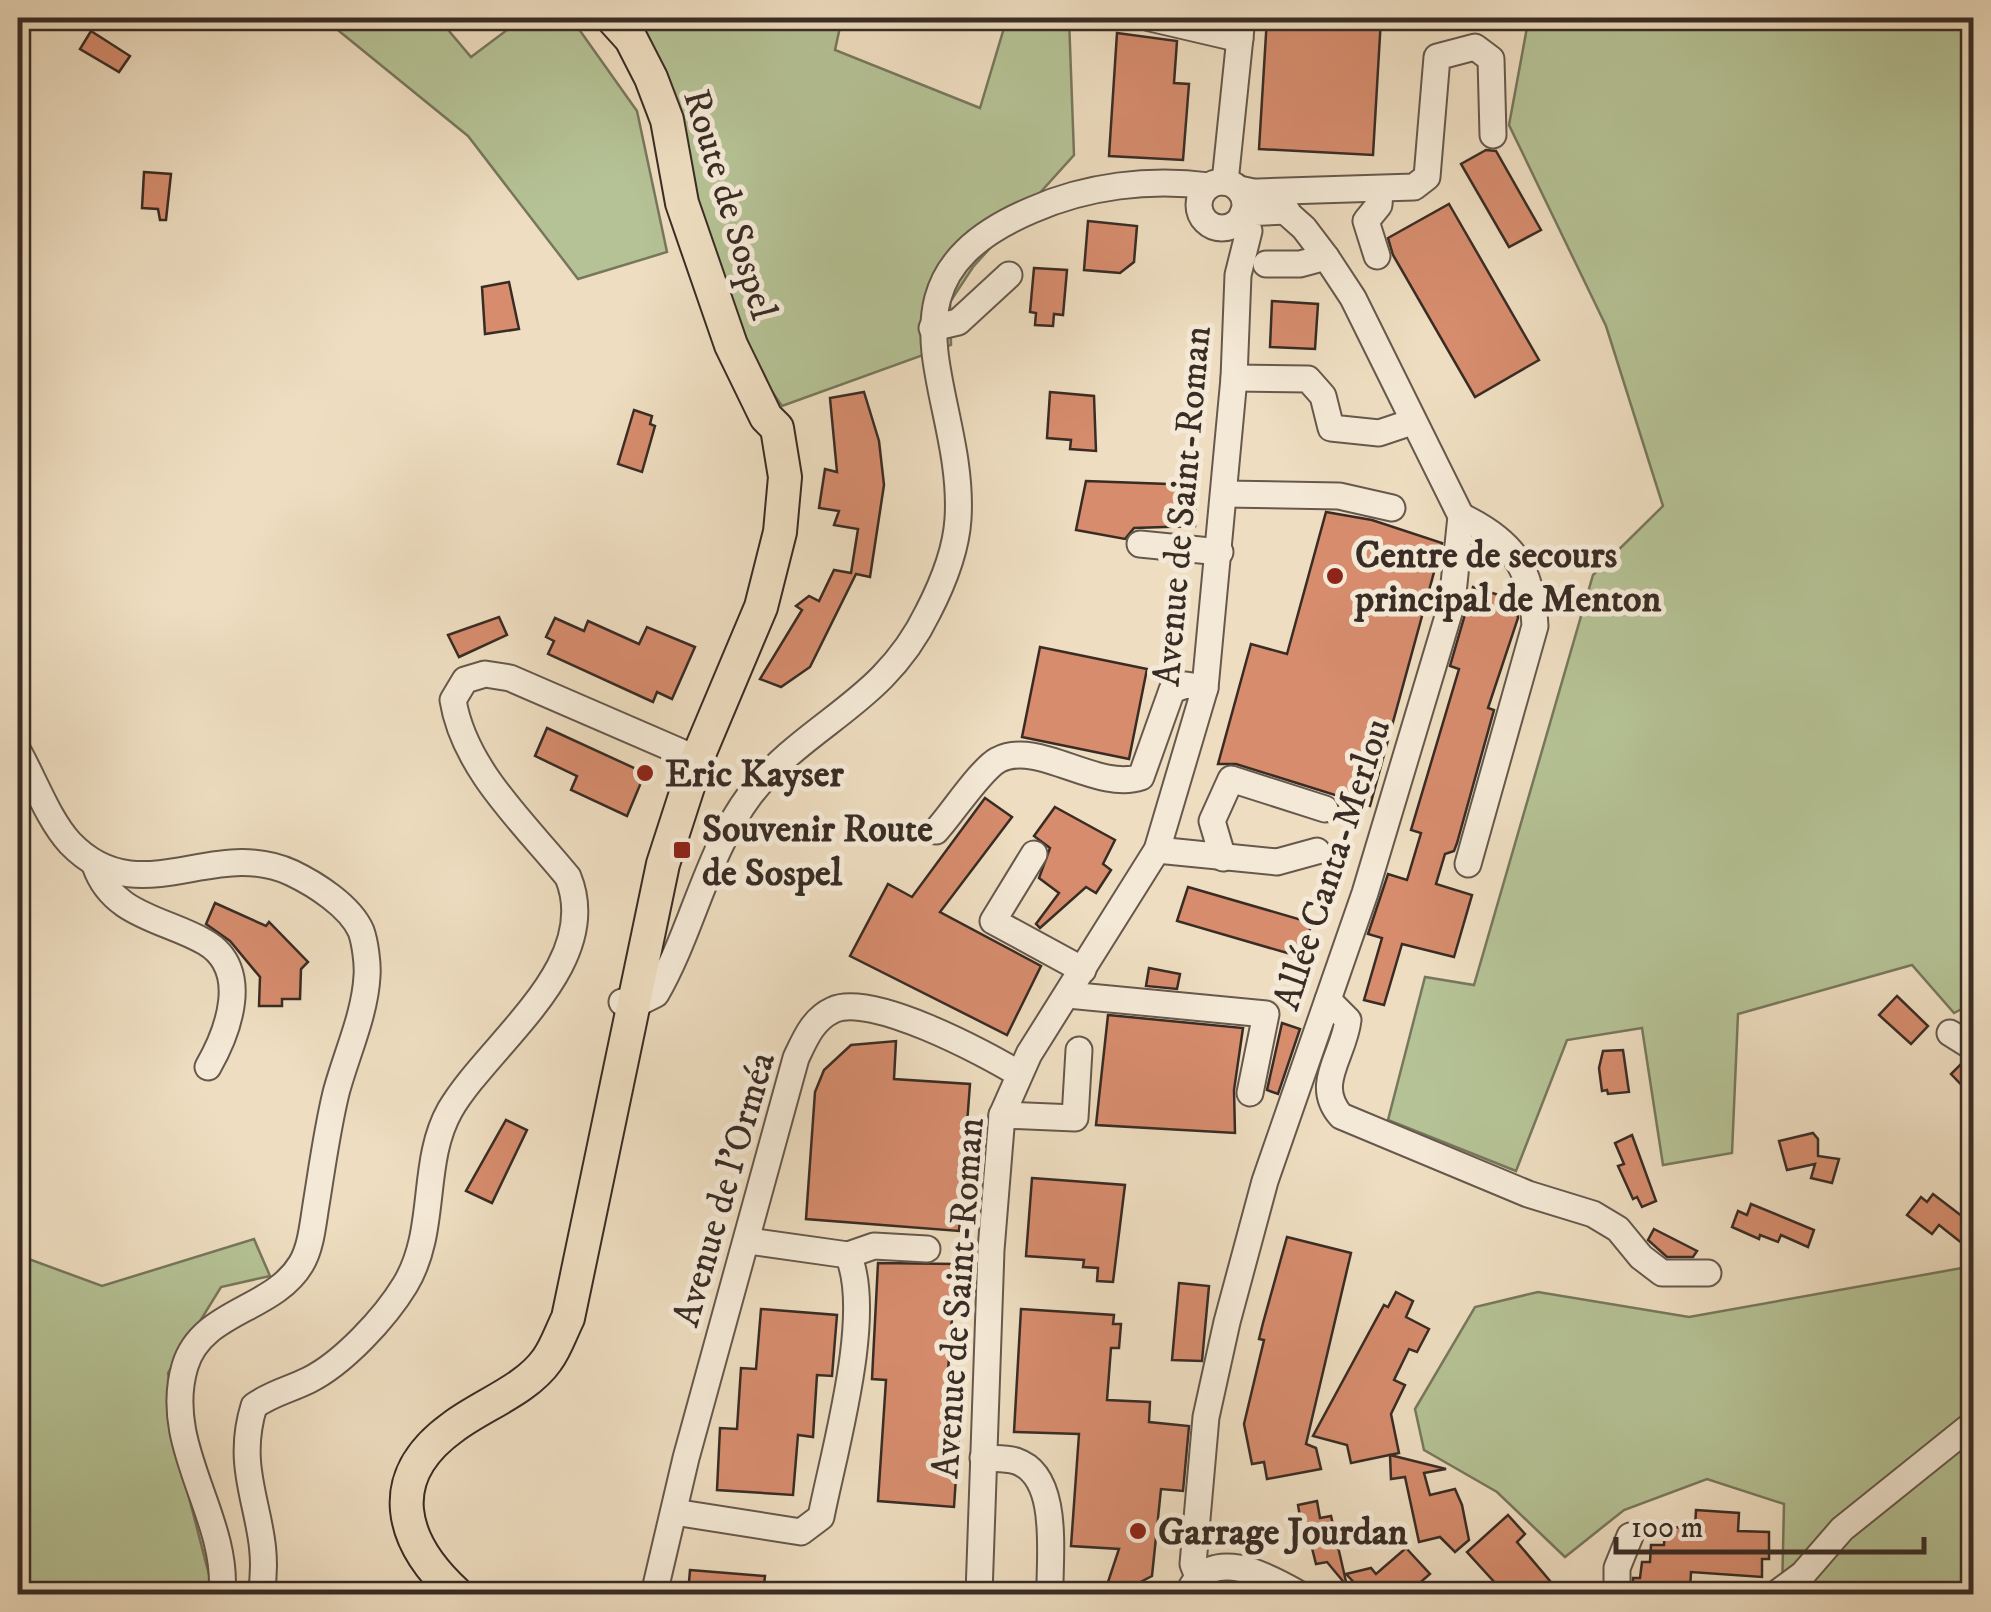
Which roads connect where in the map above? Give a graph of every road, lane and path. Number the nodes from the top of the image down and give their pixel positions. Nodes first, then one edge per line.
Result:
1 (612, 18) edge
2 (1150, 18) edge
3 (1241, 28) edge
4 (1493, 134) dead end
5 (1144, 187) junction
6 (1380, 191) junction
7 (1235, 193) junction
8 (1292, 199) junction
9 (1208, 220) junction
10 (1377, 256) dead end
11 (1326, 257) junction
12 (1266, 264) dead end
13 (1009, 275) dead end
14 (1238, 276) junction
15 (932, 328) junction
16 (1234, 378) junction
17 (1412, 422) junction
18 (1224, 494) junction
19 (1392, 508) dead end
20 (1461, 516) junction
21 (1140, 544) dead end
22 (1220, 552) junction
23 (1205, 688) junction
24 (18, 751) edge
25 (691, 756) junction
26 (1326, 809) dead end
27 (936, 832) dead end
28 (1156, 850) junction
29 (1316, 851) dead end
30 (1034, 854) dead end
31 (1223, 858) junction
32 (1468, 864) dead end
33 (96, 865) junction
34 (1084, 970) junction
35 (1068, 995) junction
36 (1328, 1000) junction
37 (628, 1004) junction
38 (1950, 1033) dead end
39 (1974, 1048) edge
40 (1079, 1050) dead end
41 (208, 1067) dead end
42 (1019, 1074) junction
43 (1250, 1093) dead end
44 (1002, 1114) junction
45 (749, 1241) junction
46 (928, 1249) dead end
47 (848, 1255) junction
48 (1708, 1273) dead end
49 (1974, 1423) edge
50 (984, 1458) junction
51 (674, 1512) junction
52 (1630, 1536) dead end
53 (1193, 1586) edge
54 (222, 1594) edge
55 (260, 1594) edge
56 (457, 1594) edge
57 (654, 1594) edge
58 (979, 1594) edge
59 (1050, 1594) edge
60 (1299, 1594) edge
61 (1617, 1594) edge
62 (1776, 1594) edge

1 - 25 main road, Route de Sospel
2 - 3 street
3 - 7 street
4 - 6 street
5 - 7 street
5 - 9 street
5 - 15 street
6 - 8 street
6 - 10 street
7 - 8 street
7 - 9 street
7 - 9 street
7 - 14 street, Avenue de Saint-Roman
8 - 11 street
9 - 14 street, Avenue de Saint-Roman
11 - 12 street
11 - 17 street
13 - 15 street
14 - 16 street, Avenue de Saint-Roman
15 - 37 street
16 - 17 street
16 - 18 street, Avenue de Saint-Roman
17 - 20 street
18 - 19 street
18 - 22 street, Avenue de Saint-Roman
20 - 32 street
20 - 36 street, Allée Canta-Merlou
21 - 22 street
22 - 23 street, Avenue de Saint-Roman
23 - 27 street
23 - 28 street, Avenue de Saint-Roman
24 - 33 street
25 - 37 main road, Route de Sospel
25 - 55 street
26 - 31 street
28 - 31 street
28 - 34 street, Avenue de Saint-Roman
29 - 31 street
30 - 34 street
33 - 41 street
33 - 54 street
34 - 35 street, Avenue de Saint-Roman
35 - 42 street, Avenue de Saint-Roman
35 - 43 street
36 - 48 street
36 - 53 street, Allée Canta-Merlou
37 - 56 main road, Route de Sospel
38 - 39 street
40 - 44 street
42 - 44 street, Avenue de Saint-Roman
42 - 45 street, Avenue de l'Orméa
44 - 50 street, Avenue de Saint-Roman
45 - 47 street
45 - 51 street, Avenue de l'Orméa
46 - 47 street
47 - 51 street
49 - 62 street
50 - 58 street, Avenue de Saint-Roman
50 - 59 street
51 - 57 street, Avenue de l'Orméa
52 - 61 street
53 - 60 street

